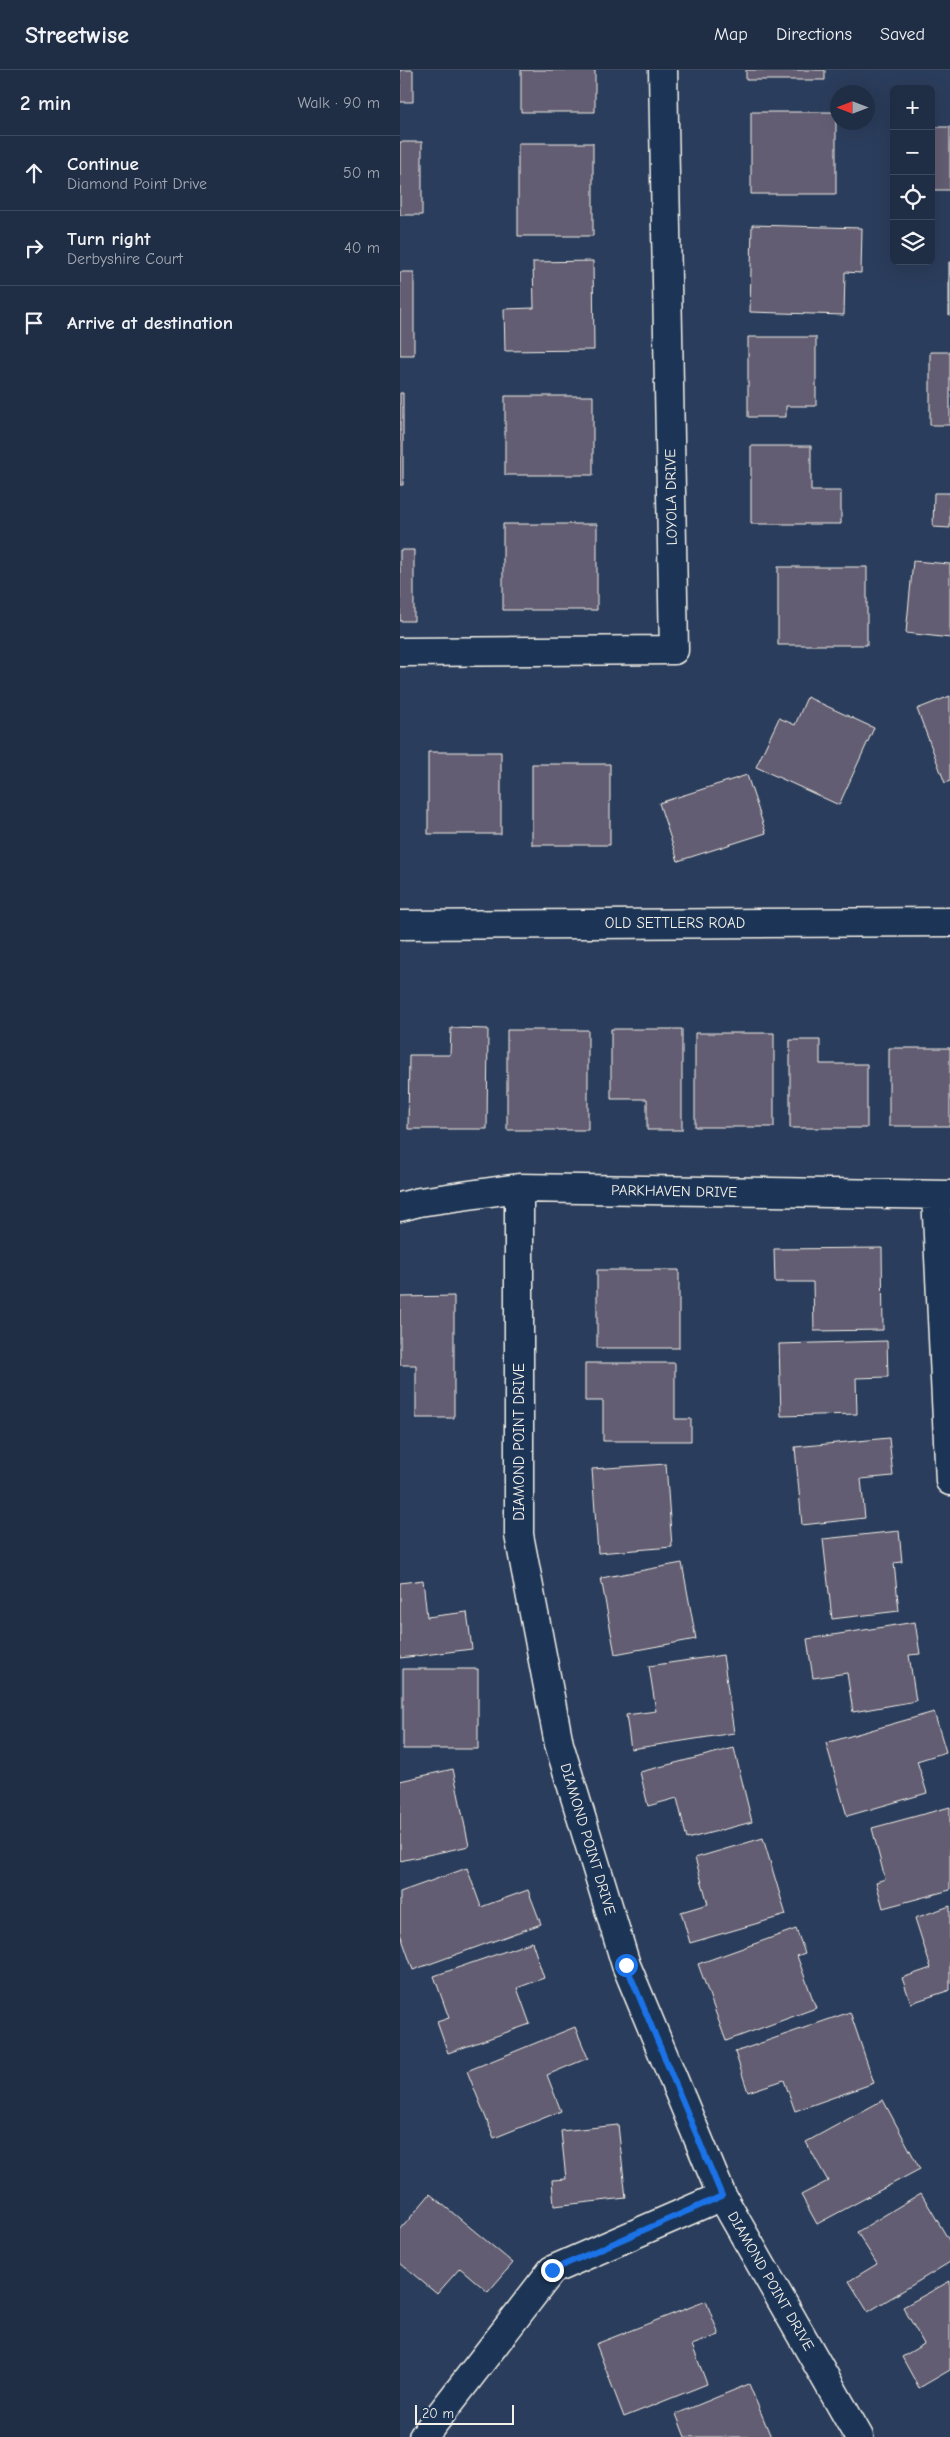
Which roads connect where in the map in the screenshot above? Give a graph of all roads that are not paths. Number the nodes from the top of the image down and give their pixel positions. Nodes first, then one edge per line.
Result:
1 (663, 70) edge
2 (400, 652) edge
3 (950, 922) edge
4 (400, 925) edge
5 (519, 1188) junction
6 (943, 1195) edge
7 (400, 1207) edge
8 (950, 1481) edge
9 (722, 2196) junction
10 (422, 2437) edge
11 (859, 2437) edge

1 - 2 street, LOYOLA DRIVE
3 - 4 street, OLD SETTLERS ROAD
5 - 6 street, PARKHAVEN DRIVE
5 - 7 street, PARKHAVEN DRIVE
5 - 9 street, DIAMOND POINT DRIVE
6 - 8 street
9 - 10 street
9 - 11 street, DIAMOND POINT DRIVE

